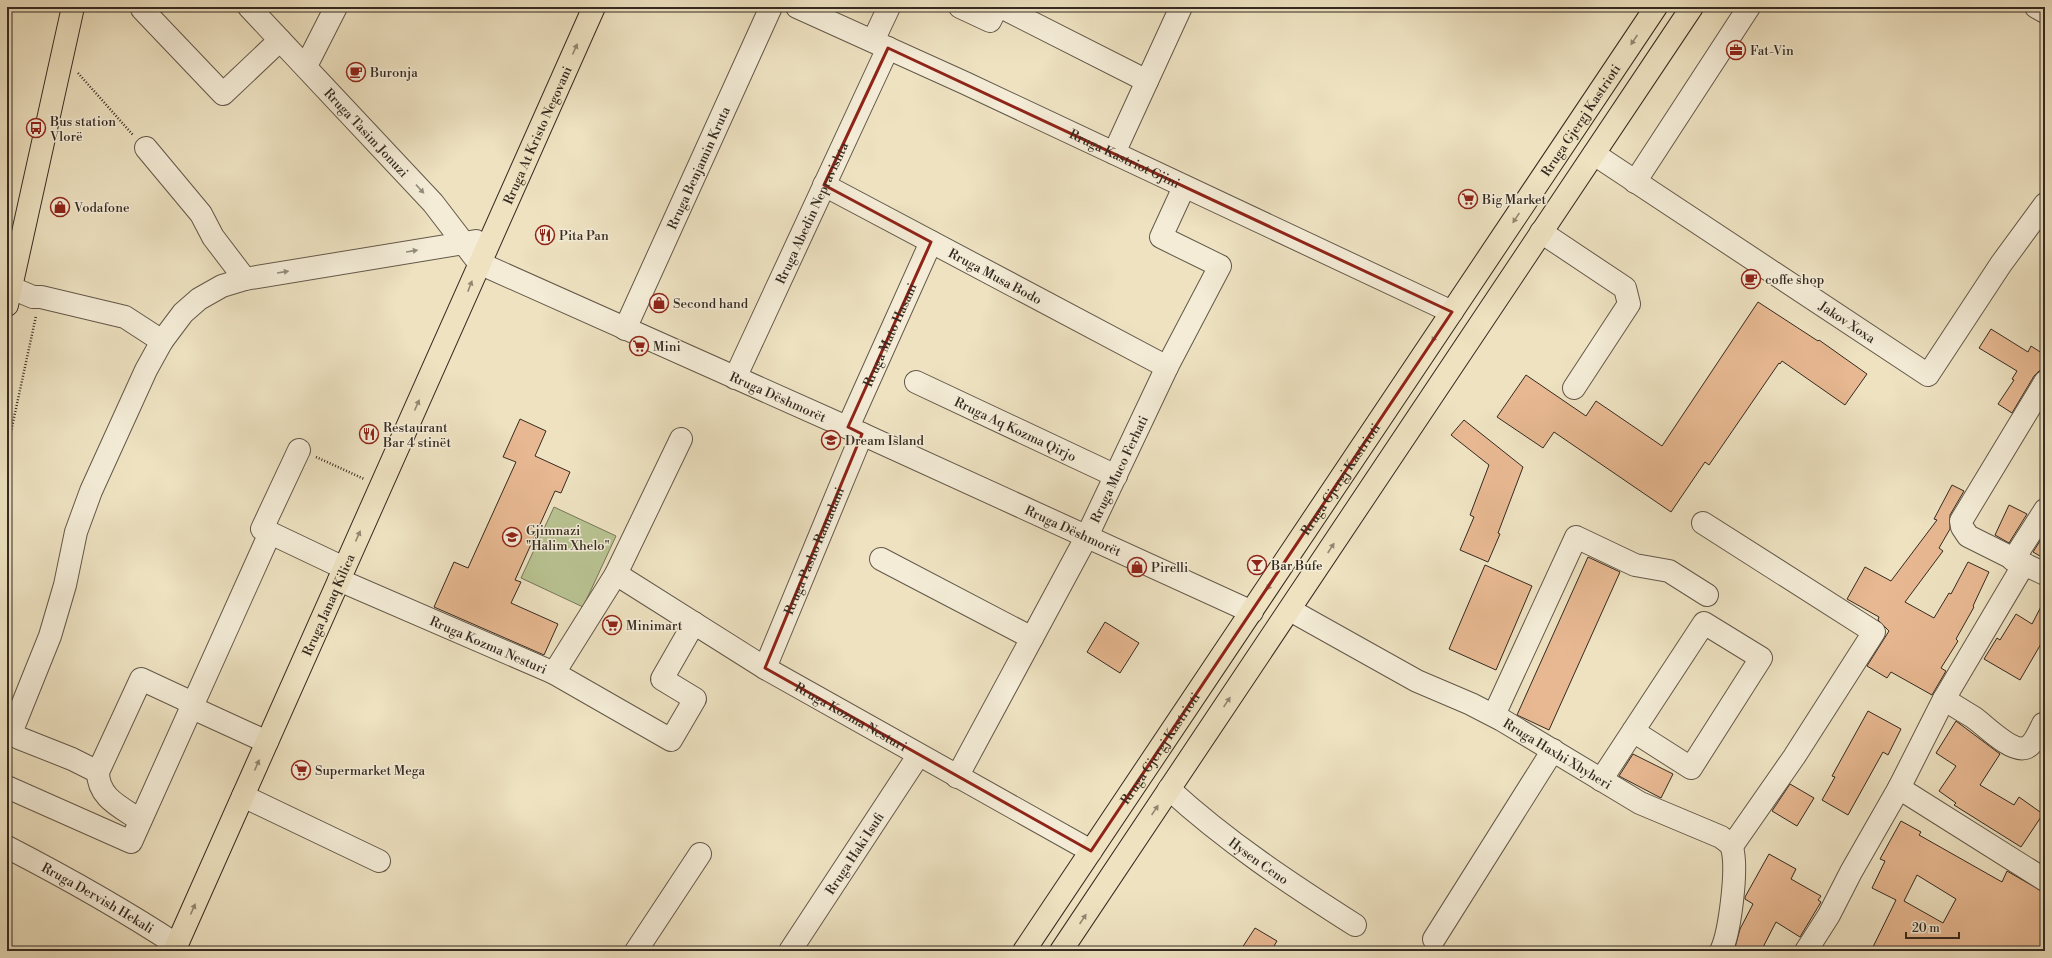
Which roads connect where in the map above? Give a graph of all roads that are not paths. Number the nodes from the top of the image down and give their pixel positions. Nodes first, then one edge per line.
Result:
1 (73, 7) edge
2 (249, 7) edge
3 (336, 7) edge
4 (594, 7) edge
5 (772, 7) edge
6 (797, 7) edge
7 (889, 7) edge
8 (960, 7) edge
9 (997, 7) edge
10 (1001, 7) edge
11 (1181, 7) edge
12 (1656, 7) edge
13 (1692, 7) edge
14 (1749, 7) edge
15 (2036, 7) edge
16 (142, 9) dead end
17 (2045, 12) edge
18 (280, 40) junction
19 (881, 45) junction
20 (306, 66) junction
21 (1147, 81) junction
22 (146, 148) road end
23 (1114, 153) junction
24 (1594, 154) junction
25 (1636, 182) junction
26 (824, 185) junction
27 (1184, 187) junction
28 (2045, 204) edge
29 (1541, 232) junction
30 (490, 240) junction
31 (931, 242) junction
32 (463, 243) junction
33 (479, 263) junction
34 (245, 279) junction
35 (8, 293) edge
36 (1452, 312) junction
37 (625, 329) junction
38 (162, 341) junction
39 (1167, 367) junction
40 (735, 378) junction
41 (916, 382) dead end
42 (2045, 382) edge
43 (1574, 388) dead end
44 (855, 430) junction
45 (681, 439) dead end
46 (299, 450) road end
47 (1116, 476) junction
48 (2045, 510) edge
49 (1704, 522) dead end
50 (270, 533) junction
51 (1087, 536) junction
52 (881, 559) dead end
53 (2018, 562) junction
54 (342, 574) junction
55 (616, 574) junction
56 (2045, 574) edge
57 (1707, 595) dead end
58 (1290, 610) junction
59 (1252, 612) junction
60 (694, 623) junction
61 (1032, 638) junction
62 (765, 668) junction
63 (554, 673) junction
64 (1944, 699) junction
65 (192, 706) junction
66 (1494, 715) junction
67 (2045, 726) edge
68 (1633, 731) junction
69 (267, 742) junction
70 (1553, 750) junction
71 (918, 756) junction
72 (98, 772) junction
73 (957, 777) junction
74 (1601, 780) junction
75 (7, 787) edge
76 (1899, 788) junction
77 (1169, 789) junction
78 (243, 796) junction
79 (140, 820) junction
80 (1732, 846) junction
81 (7, 847) edge
82 (1091, 852) junction
83 (700, 854) dead end
84 (379, 861) dead end
85 (2045, 880) edge
86 (1355, 925) dead end
87 (1434, 939) dead end
88 (179, 949) edge
89 (636, 951) edge
90 (790, 951) edge
91 (1024, 951) edge
92 (1061, 951) edge
93 (1721, 951) edge
94 (1806, 951) edge

1 - 35 main road
2 - 18 street, Rruga Tasim Jonuzi
3 - 20 street
30 -> 4 main road, Rruga At Kristo Negovani
5 - 37 street, Rruga Benjamin Kruta
6 - 19 street, Rruga Kastriot Gjini
7 - 19 street, Rruga Abedin Nepravishta
8 - 9 street
10 - 21 street
11 - 21 street
12 -> 36 main road, Rruga Gjergj Kastrioti
13 - 24 main road
14 - 25 street
15 - 17 street
16 - 18 street
18 - 20 street, Rruga Tasim Jonuzi
19 - 23 street, Rruga Kastriot Gjini
19 - 26 street, Rruga Abedin Nepravishta
20 -> 32 street, Rruga Tasim Jonuzi
21 - 23 street
22 - 34 street
23 - 27 street, Rruga Kastriot Gjini
24 - 25 street, Jakov Xoxa
24 - 29 main road
25 - 28 street, Jakov Xoxa
26 - 31 street, Rruga Musa Bodo
26 - 40 street, Rruga Abedin Nepravishta
27 - 36 street, Rruga Kastriot Gjini
27 - 39 street, Rruga Muco Ferhati
29 - 43 street
58 -> 29 main road
30 - 32 street
30 - 33 main road, Rruga At Kristo Negovani
31 - 39 street, Rruga Musa Bodo
31 - 44 street, Rruga Mato Hasani
32 - 33 street, Rruga Tasim Jonuzi
34 -> 32 street
33 - 37 street, Rruga Dëshmorët
54 -> 33 main road, Rruga Janaq Kilica
34 - 38 street
35 - 38 street
36 -> 59 main road, Rruga Gjergj Kastrioti
37 - 40 street, Rruga Dëshmorët
38 - 72 street
39 - 47 street, Rruga Muco Ferhati
40 - 44 street, Rruga Dëshmorët
41 - 47 street, Rruga Aq Kozma Qirjo
42 - 53 street
44 - 51 street, Rruga Dëshmorët
44 - 62 street, Rruga Pasho Ramadani
45 - 55 street, Rruga Kozma Nesturi
46 - 50 street
47 - 51 street, Rruga Muco Ferhati
48 - 53 street
49 - 80 street
50 - 54 street, Rruga Kozma Nesturi
50 - 65 street
51 - 59 street, Rruga Dëshmorët
51 - 61 street, Rruga Muco Ferhati
52 - 61 street
53 - 56 street
53 - 64 street
54 - 63 street, Rruga Kozma Nesturi
54 - 69 main road, Rruga Janaq Kilica
55 - 60 street, Rruga Kozma Nesturi
55 - 63 street, Rruga Kozma Nesturi
57 - 66 street
58 - 66 street, Rruga Haxhi Xhyheri
77 -> 58 main road
59 - 82 main road, Rruga Gjergj Kastrioti
60 - 62 street, Rruga Kozma Nesturi
60 - 63 street
61 - 73 street, Rruga Muco Ferhati
62 - 71 street, Rruga Kozma Nesturi
64 - 67 street
64 - 76 street
65 - 69 street
65 - 72 street
65 - 79 street
66 - 70 street, Rruga Haxhi Xhyheri
68 - 68 street
68 - 74 street
78 -> 69 main road, Rruga Janaq Kilica
70 - 74 street, Rruga Haxhi Xhyheri
70 - 87 street
71 - 73 street, Rruga Kozma Nesturi
71 - 90 street, Rruga Haki Isufi
72 - 79 street
73 - 82 street, Rruga Kozma Nesturi
74 - 80 street, Rruga Haxhi Xhyheri
75 - 79 street
76 - 85 street
76 - 94 street
77 - 86 street, Hysen Ceno
92 -> 77 main road
78 - 84 street
88 -> 78 main road, Rruga Janaq Kilica
80 - 93 street
81 - 88 street, Rruga Dervish Hekali
82 - 91 main road, Rruga Gjergj Kastrioti
83 - 89 street

